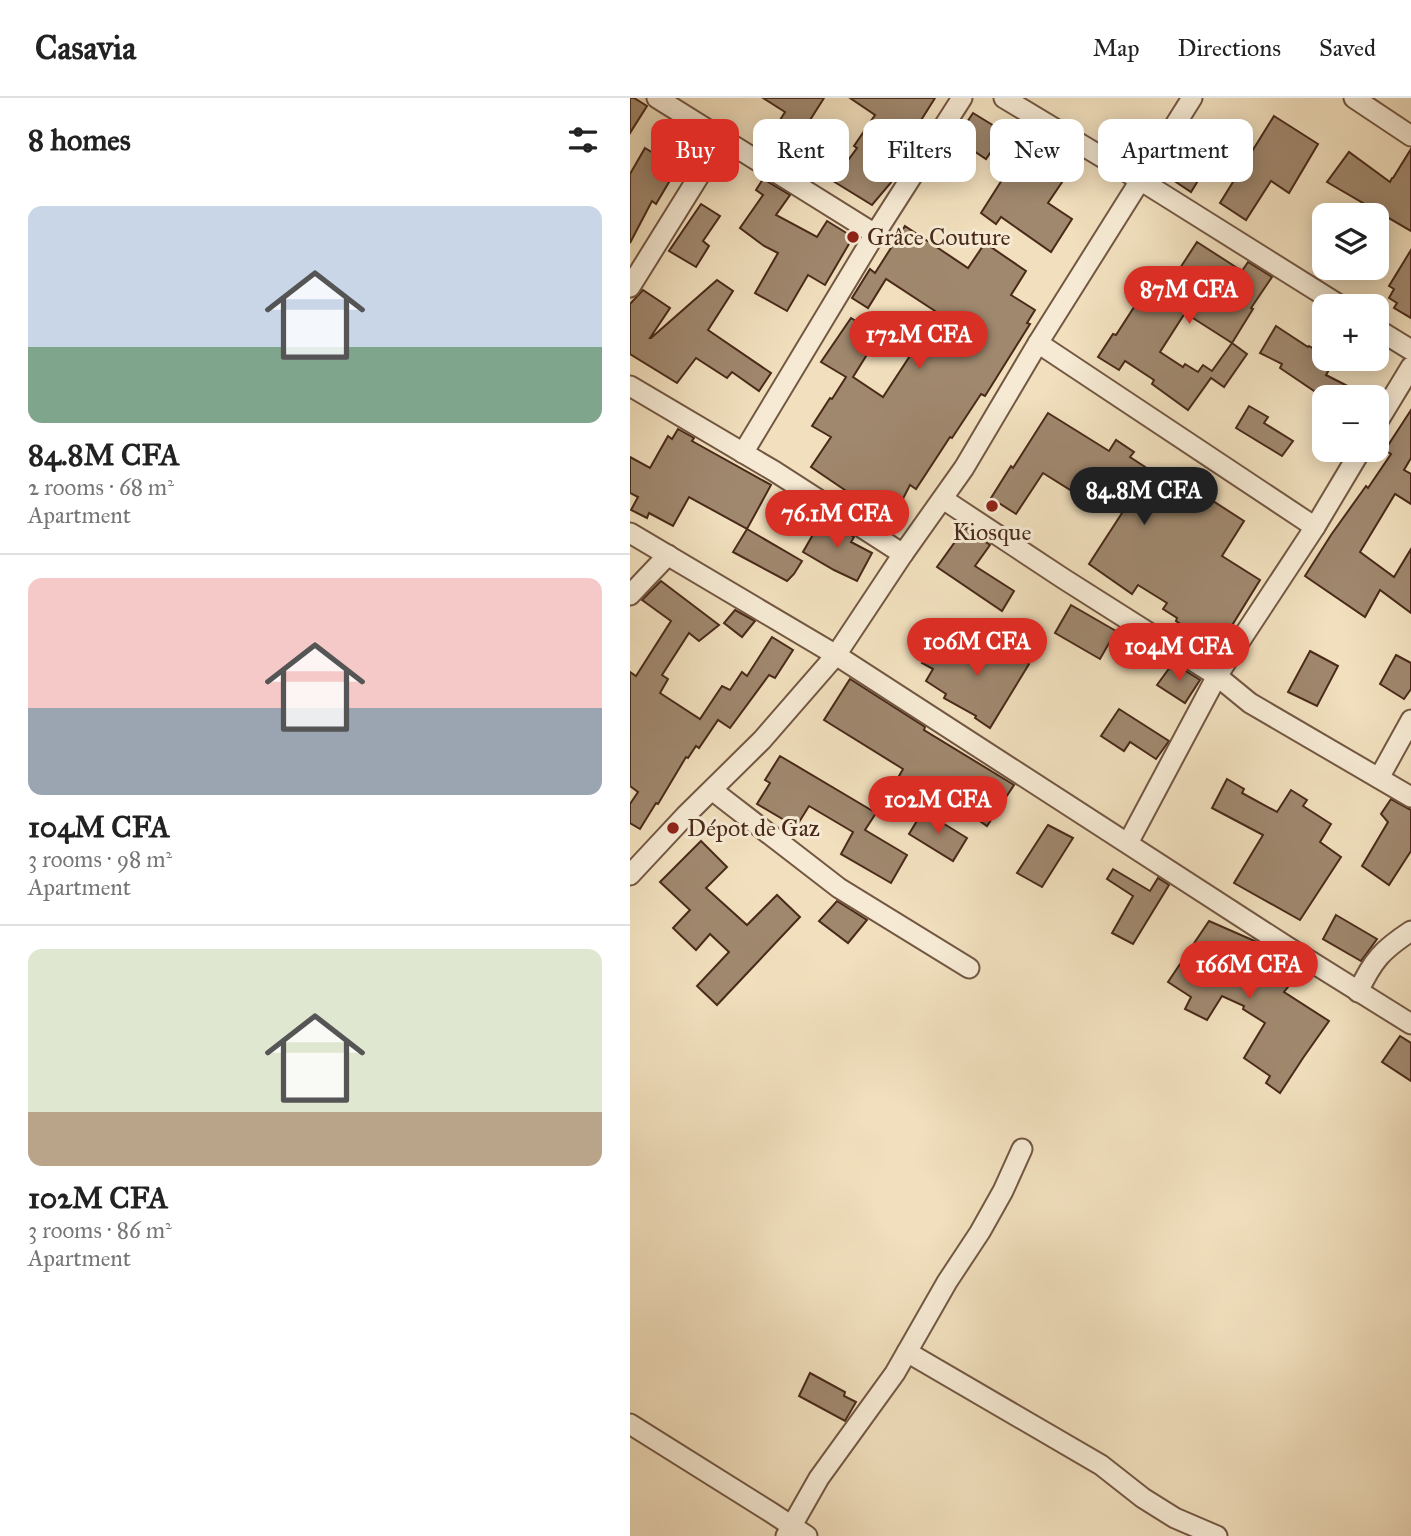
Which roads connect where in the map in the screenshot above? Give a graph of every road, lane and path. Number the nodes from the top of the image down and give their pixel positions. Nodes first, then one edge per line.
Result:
1 (657, 98) edge
2 (962, 98) edge
3 (1004, 98) edge
4 (1192, 98) edge
5 (1354, 98) edge
6 (690, 119) edge
7 (1179, 119) edge
8 (1411, 136) edge
9 (739, 150) edge
10 (1098, 155) edge
11 (695, 182) edge
12 (1139, 182) edge
13 (1143, 182) edge
14 (875, 234) junction
15 (630, 287) edge
16 (1322, 294) edge
17 (1389, 336) edge
18 (1038, 344) junction
19 (1411, 350) edge
20 (1411, 367) edge
21 (630, 386) edge
22 (1389, 403) edge
23 (743, 453) junction
24 (1354, 462) edge
25 (943, 499) junction
26 (1315, 527) junction
27 (630, 533) edge
28 (903, 554) junction
29 (668, 555) junction
30 (630, 595) edge
31 (836, 655) junction
32 (1217, 676) junction
33 (1411, 720) edge
34 (1379, 778) junction
35 (712, 790) junction
36 (1411, 797) edge
37 (1128, 843) junction
38 (630, 875) edge
39 (1411, 931) edge
40 (969, 968) dead end
41 (1358, 992) junction
42 (1411, 1024) edge
43 (1022, 1149) dead end
44 (907, 1352) junction
45 (630, 1424) edge
46 (795, 1533) edge
47 (1209, 1534) edge

1 - 6 street
2 - 14 street
3 - 10 street
4 - 7 street
5 - 8 street
9 - 14 street
11 - 15 street
12 - 18 street
13 - 16 street
14 - 23 street
17 - 19 street
18 - 25 street
18 - 26 street
20 - 22 street
21 - 23 street
23 - 28 street
24 - 26 street
25 - 28 street
25 - 32 street
26 - 32 street
27 - 29 street
28 - 31 street
29 - 30 street
29 - 31 street
31 - 35 street
31 - 37 street
32 - 34 street
32 - 37 street
33 - 34 street
34 - 36 street
35 - 38 street
35 - 40 street
37 - 41 street
39 - 41 street
41 - 42 street
43 - 44 street
44 - 46 street
44 - 47 street
45 - 46 street

